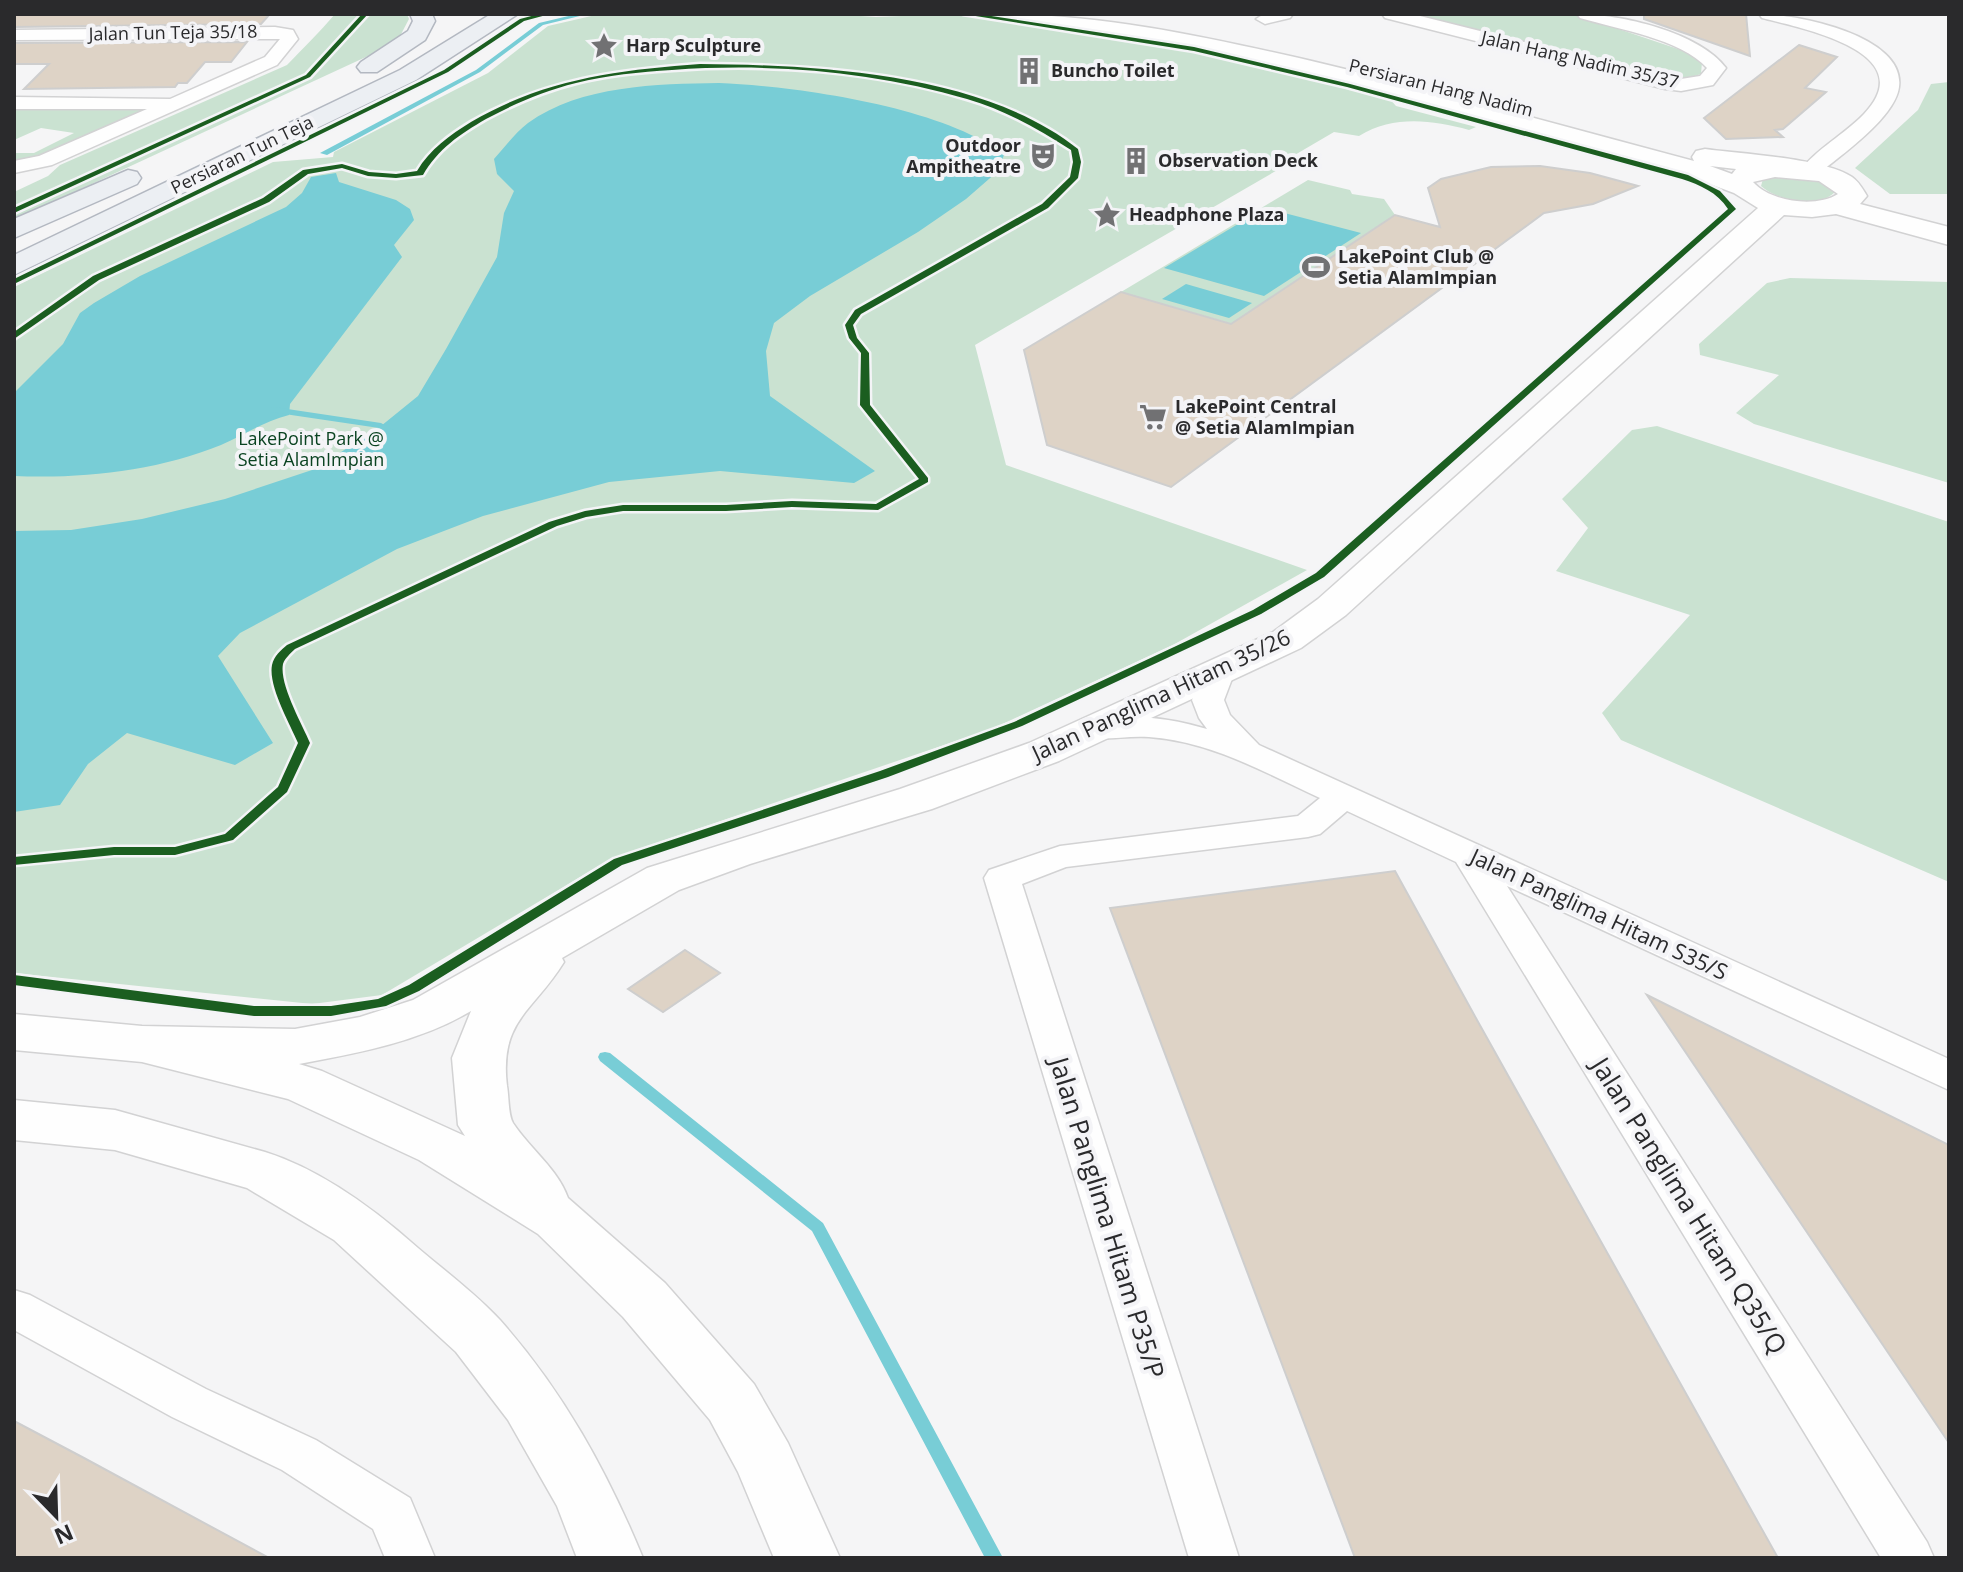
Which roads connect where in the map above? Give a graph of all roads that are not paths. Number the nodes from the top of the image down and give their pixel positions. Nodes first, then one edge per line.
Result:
1 (421, 14) edge
2 (507, 14) edge
3 (1010, 14) edge
4 (1091, 14) edge
5 (1284, 14) edge
6 (1391, 14) edge
7 (1586, 14) edge
8 (1768, 14) edge
9 (1265, 19) dead end
10 (14, 35) edge
11 (14, 103) edge
12 (172, 104) junction
13 (14, 167) edge
14 (1793, 182) junction
15 (1741, 187) junction
16 (1846, 201) junction
17 (1949, 222) edge
18 (14, 230) edge
19 (1949, 236) edge
20 (14, 266) edge
21 (1219, 671) junction
22 (1092, 729) junction
23 (1248, 752) junction
24 (1344, 796) junction
25 (1469, 854) junction
26 (601, 912) junction
27 (14, 1032) edge
28 (142, 1044) junction
29 (1949, 1076) edge
30 (14, 1120) edge
31 (558, 1219) junction
32 (14, 1308) edge
33 (410, 1558) edge
34 (610, 1558) edge
35 (807, 1558) edge
36 (1214, 1558) edge
37 (1909, 1558) edge

1 - 18 main road, Persiaran Tun Teja
2 - 20 main road, Persiaran Tun Teja
3 - 15 street, Persiaran Hang Nadim
4 - 14 street, Persiaran Hang Nadim
5 - 9 street
6 - 7 street, Jalan Hang Nadim 35/37
8 - 14 street
10 - 12 street, Jalan Tun Teja 35/18
11 - 12 street
12 - 13 street
14 - 15 street, Persiaran Hang Nadim
14 - 15 street
14 - 16 street
14 - 16 street
14 - 21 street, Jalan Panglima Hitam 35/26
16 - 17 street
16 - 19 street
21 - 22 street, Jalan Panglima Hitam 35/26
21 - 23 street, Jalan Panglima Hitam S35/S
22 - 23 street, Jalan Panglima Hitam S35/S
22 - 26 street, Jalan Panglima Hitam 35/26
23 - 24 street, Jalan Panglima Hitam S35/S
24 - 25 street, Jalan Panglima Hitam S35/S
24 - 36 street, Jalan Panglima Hitam P35/P
25 - 29 street, Jalan Panglima Hitam S35/S
25 - 37 street, Jalan Panglima Hitam Q35/Q
26 - 28 street, Jalan Panglima Hitam 35/26
26 - 31 street, Jalan Panglima Hitam 35/26
27 - 28 street
28 - 31 street
30 - 34 street
31 - 35 street
32 - 33 street

